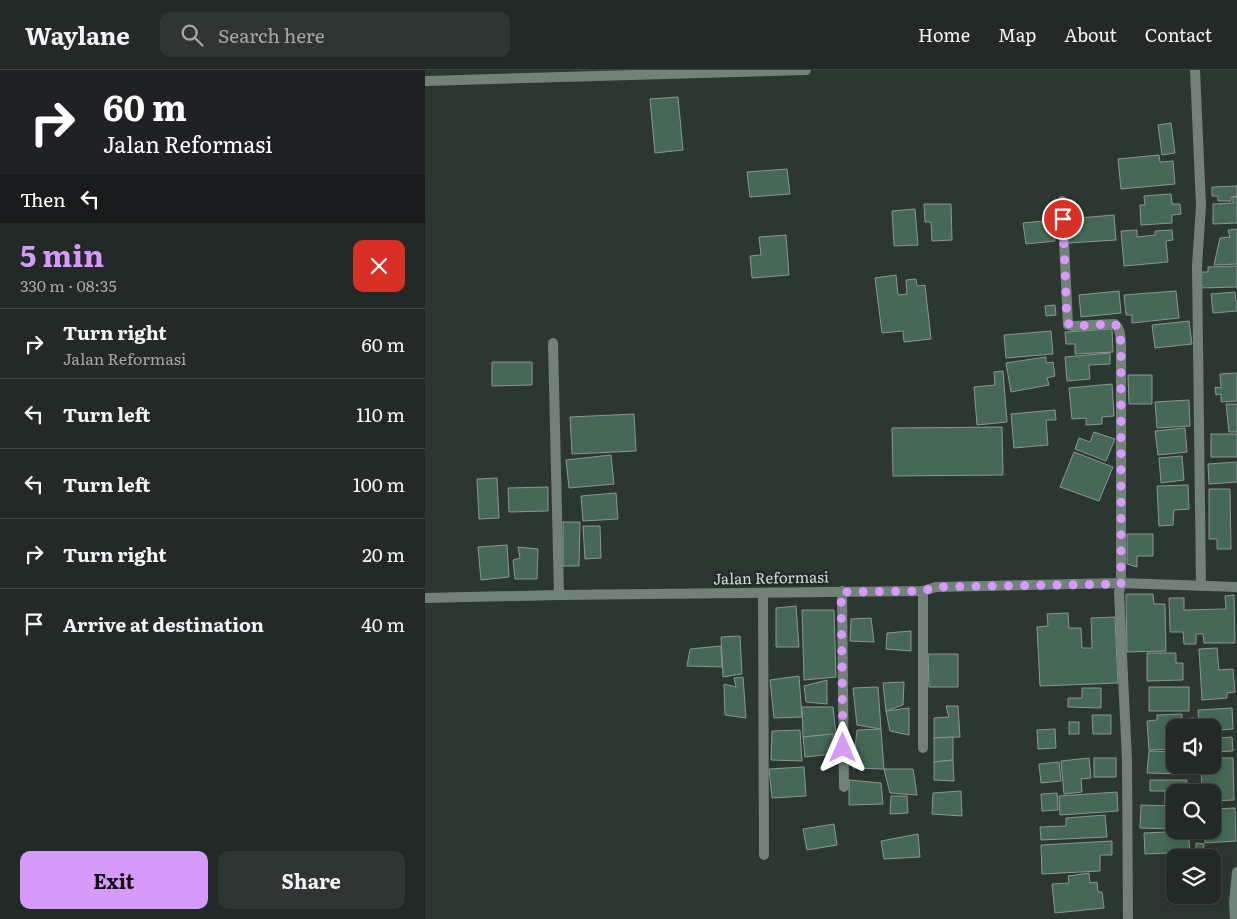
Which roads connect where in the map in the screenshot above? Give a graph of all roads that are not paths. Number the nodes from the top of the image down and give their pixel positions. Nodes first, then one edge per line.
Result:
1 (806, 70) edge
2 (1195, 70) edge
3 (425, 81) edge
4 (1062, 201) dead end
5 (553, 343) dead end
6 (1121, 584) junction
7 (1201, 586) junction
8 (1237, 587) edge
9 (923, 591) junction
10 (841, 592) junction
11 (763, 593) junction
12 (559, 595) junction
13 (425, 598) edge
14 (923, 748) dead end
15 (844, 787) dead end
16 (764, 855) dead end
17 (1237, 872) edge
18 (1128, 919) edge
19 (1235, 919) edge

1 - 3 street
2 - 7 street
4 - 6 street
5 - 12 street
6 - 7 street, Jalan Reformasi
6 - 9 street, Jalan Reformasi
6 - 18 street
7 - 8 street, Jalan Reformasi
9 - 10 street, Jalan Reformasi
9 - 14 street
10 - 11 street, Jalan Reformasi
10 - 15 street
11 - 12 street, Jalan Reformasi
11 - 16 street
12 - 13 street, Jalan Reformasi
17 - 19 street

